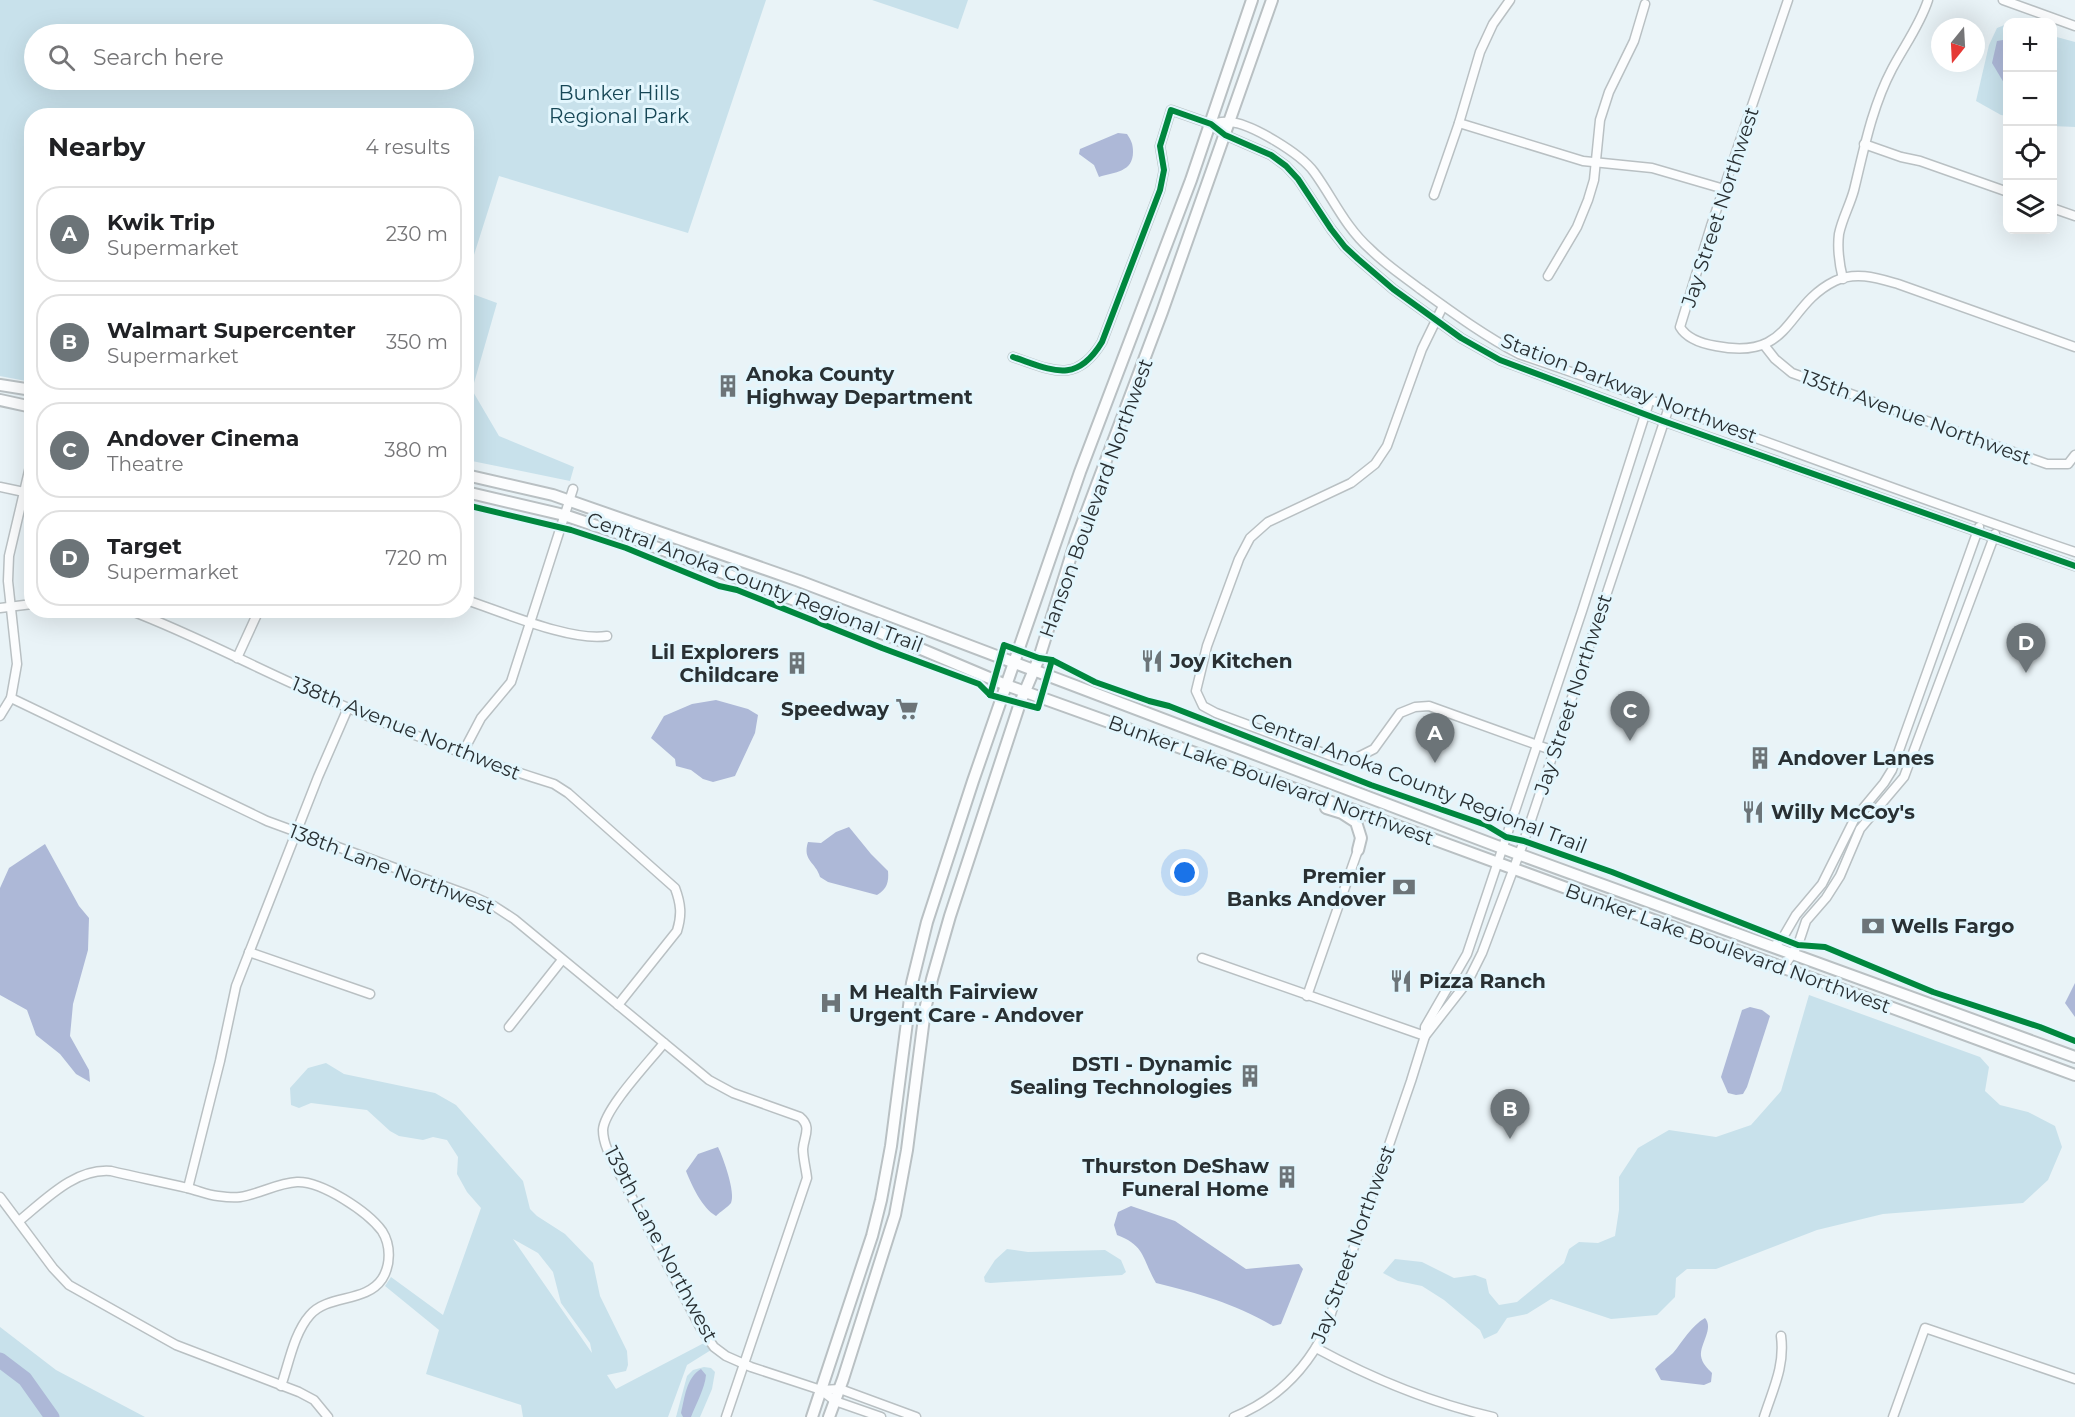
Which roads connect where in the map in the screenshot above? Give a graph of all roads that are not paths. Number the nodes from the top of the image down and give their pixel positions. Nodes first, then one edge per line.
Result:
1 (1252, 0) edge
2 (1272, 0) edge
3 (1510, 0) edge
4 (1788, 0) edge
5 (1928, 0) edge
6 (2003, 0) edge
7 (1645, 4) dead end
8 (2075, 26) edge
9 (1231, 122) junction
10 (1459, 123) junction
11 (1211, 124) junction
12 (1226, 135) junction
13 (1864, 144) junction
14 (1596, 163) junction
15 (1724, 189) junction
16 (2003, 191) edge
17 (1434, 195) dead end
18 (2057, 210) edge
19 (2075, 216) edge
20 (1548, 276) dead end
21 (1843, 279) junction
22 (1443, 306) junction
23 (1437, 319) junction
24 (1764, 345) junction
25 (2075, 347) edge
26 (1013, 357) dead end
27 (0, 384) edge
28 (24, 388) edge
29 (1650, 399) junction
30 (0, 400) edge
31 (24, 405) edge
32 (1668, 407) junction
33 (1646, 415) junction
34 (1663, 421) junction
35 (2075, 455) edge
36 (474, 477) edge
37 (0, 487) edge
38 (573, 489) dead end
39 (24, 492) joint
40 (474, 494) edge
41 (569, 501) junction
42 (564, 515) junction
43 (1982, 520) junction
44 (1998, 526) junction
45 (1977, 531) junction
46 (1994, 537) junction
47 (2075, 552) edge
48 (2073, 565) edge
49 (474, 603) edge
50 (24, 605) edge
51 (12, 606) junction
52 (0, 608) edge
53 (150, 618) edge
54 (255, 618) edge
55 (531, 621) junction
56 (607, 636) dead end
57 (237, 658) junction
58 (1014, 664) junction
59 (1034, 672) junction
60 (1006, 685) junction
61 (1025, 691) junction
62 (10, 698) junction
63 (348, 708) junction
64 (0, 716) edge
65 (1536, 745) junction
66 (1554, 751) junction
67 (462, 754) junction
68 (1283, 785) junction
69 (296, 832) junction
70 (1502, 847) junction
71 (1358, 850) joint
72 (1518, 854) junction
73 (1497, 863) junction
74 (1513, 869) junction
75 (1773, 947) junction
76 (249, 952) junction
77 (1791, 954) junction
78 (1202, 958) dead end
79 (562, 960) junction
80 (1783, 968) junction
81 (370, 994) dead end
82 (1307, 996) junction
83 (618, 1005) junction
84 (509, 1027) dead end
85 (1425, 1036) junction
86 (663, 1043) junction
87 (2075, 1057) edge
88 (2075, 1075) edge
89 (188, 1188) junction
90 (0, 1197) edge
91 (19, 1221) junction
92 (1781, 1336) dead end
93 (1316, 1348) junction
94 (744, 1364) junction
95 (2075, 1380) edge
96 (282, 1386) junction
97 (840, 1389) junction
98 (821, 1390) junction
99 (835, 1401) junction
100 (328, 1417) edge
101 (726, 1417) edge
102 (812, 1417) edge
103 (829, 1417) edge
104 (881, 1417) edge
105 (916, 1417) edge
106 (1234, 1417) edge
107 (1493, 1417) edge
108 (1764, 1417) edge
109 (1893, 1417) edge

1 - 11 main road, Hanson Boulevard Northwest
2 - 9 main road, Hanson Boulevard Northwest
3 - 10 street
4 - 15 street, Jay Street Northwest
5 - 13 street
6 - 8 street
7 - 14 street
9 - 11 street, Station Parkway Northwest
9 - 12 main road, Hanson Boulevard Northwest
9 - 22 street, Station Parkway Northwest
10 - 14 street
10 - 17 street
11 - 12 street, Station Parkway Northwest
11 - 26 street, Station Parkway Northwest
11 - 58 main road, Hanson Boulevard Northwest
12 - 23 street, Station Parkway Northwest
12 - 59 main road, Hanson Boulevard Northwest
13 - 16 street
13 - 21 street
14 - 15 street
14 - 20 street
15 - 24 street, Jay Street Northwest
18 - 19 street
21 - 24 street
21 - 25 street
22 - 23 street
22 - 29 street, Station Parkway Northwest
23 - 33 street, Station Parkway Northwest
23 - 65 street
24 - 35 street, 135th Avenue Northwest
27 - 28 main road
29 - 32 street, Station Parkway Northwest
29 - 33 street, Jay Street Northwest
30 - 31 main road
32 - 34 street, Jay Street Northwest
32 - 43 street, Station Parkway Northwest
33 - 34 street, Station Parkway Northwest
33 - 65 street, Jay Street Northwest
34 - 45 street, Station Parkway Northwest
34 - 66 street, Jay Street Northwest
36 - 41 main road, Bunker Lake Boulevard Northwest
37 - 39 street
38 - 41 street
39 - 51 street
40 - 42 main road, Bunker Lake Boulevard Northwest
41 - 42 street
41 - 58 main road, Bunker Lake Boulevard Northwest
42 - 55 street
42 - 60 main road, Bunker Lake Boulevard Northwest
43 - 44 street, Station Parkway Northwest
43 - 45 street
44 - 46 street
44 - 47 street, Station Parkway Northwest
45 - 46 street, Station Parkway Northwest
45 - 75 street
46 - 48 street, Station Parkway Northwest
46 - 77 street
47 - 48 street
49 - 55 street
50 - 51 street
51 - 52 street
51 - 62 street
53 - 57 street, 138th Avenue Northwest
54 - 57 street
55 - 56 street
55 - 67 street
57 - 63 street, 138th Avenue Northwest
58 - 59 main road, Bunker Lake Boulevard Northwest
58 - 60 main road, Hanson Boulevard Northwest
59 - 61 main road, Hanson Boulevard Northwest
59 - 70 main road, Bunker Lake Boulevard Northwest
60 - 61 main road, Bunker Lake Boulevard Northwest
60 - 98 main road, Hanson Boulevard Northwest
61 - 68 main road, Bunker Lake Boulevard Northwest
61 - 97 main road, Hanson Boulevard Northwest
62 - 64 street
62 - 69 street, 138th Lane Northwest
63 - 67 street, 138th Avenue Northwest
63 - 69 street
65 - 66 street
65 - 70 street, Jay Street Northwest
66 - 72 street, Jay Street Northwest
67 - 83 street, 138th Avenue Northwest
68 - 71 main road
68 - 73 main road, Bunker Lake Boulevard Northwest
69 - 76 street
69 - 79 street, 138th Lane Northwest
70 - 72 main road, Bunker Lake Boulevard Northwest
70 - 73 street, Jay Street Northwest
71 - 82 street
72 - 74 street, Jay Street Northwest
72 - 75 main road, Bunker Lake Boulevard Northwest
73 - 74 main road, Bunker Lake Boulevard Northwest
73 - 85 street, Jay Street Northwest
74 - 80 main road, Bunker Lake Boulevard Northwest
74 - 85 street, Jay Street Northwest
75 - 77 main road, Bunker Lake Boulevard Northwest
76 - 81 street
76 - 89 street
77 - 80 street
77 - 87 main road, Bunker Lake Boulevard Northwest
78 - 82 street
79 - 83 street, 138th Lane Northwest
79 - 84 street
80 - 88 main road, Bunker Lake Boulevard Northwest
82 - 85 street
83 - 86 street, 138th Lane Northwest
85 - 93 street, Jay Street Northwest
86 - 94 street, 139th Lane Northwest
86 - 94 street, 138th Lane Northwest
89 - 91 street
89 - 96 street
90 - 91 street
91 - 96 street
92 - 108 street
93 - 106 street, Jay Street Northwest
93 - 107 street
94 - 98 street, 139th Lane Northwest
94 - 101 street
95 - 109 street
96 - 100 street
97 - 98 street
97 - 99 main road, Hanson Boulevard Northwest
97 - 105 street
98 - 99 street
98 - 102 main road, Hanson Boulevard Northwest
99 - 103 main road, Hanson Boulevard Northwest
99 - 104 street

